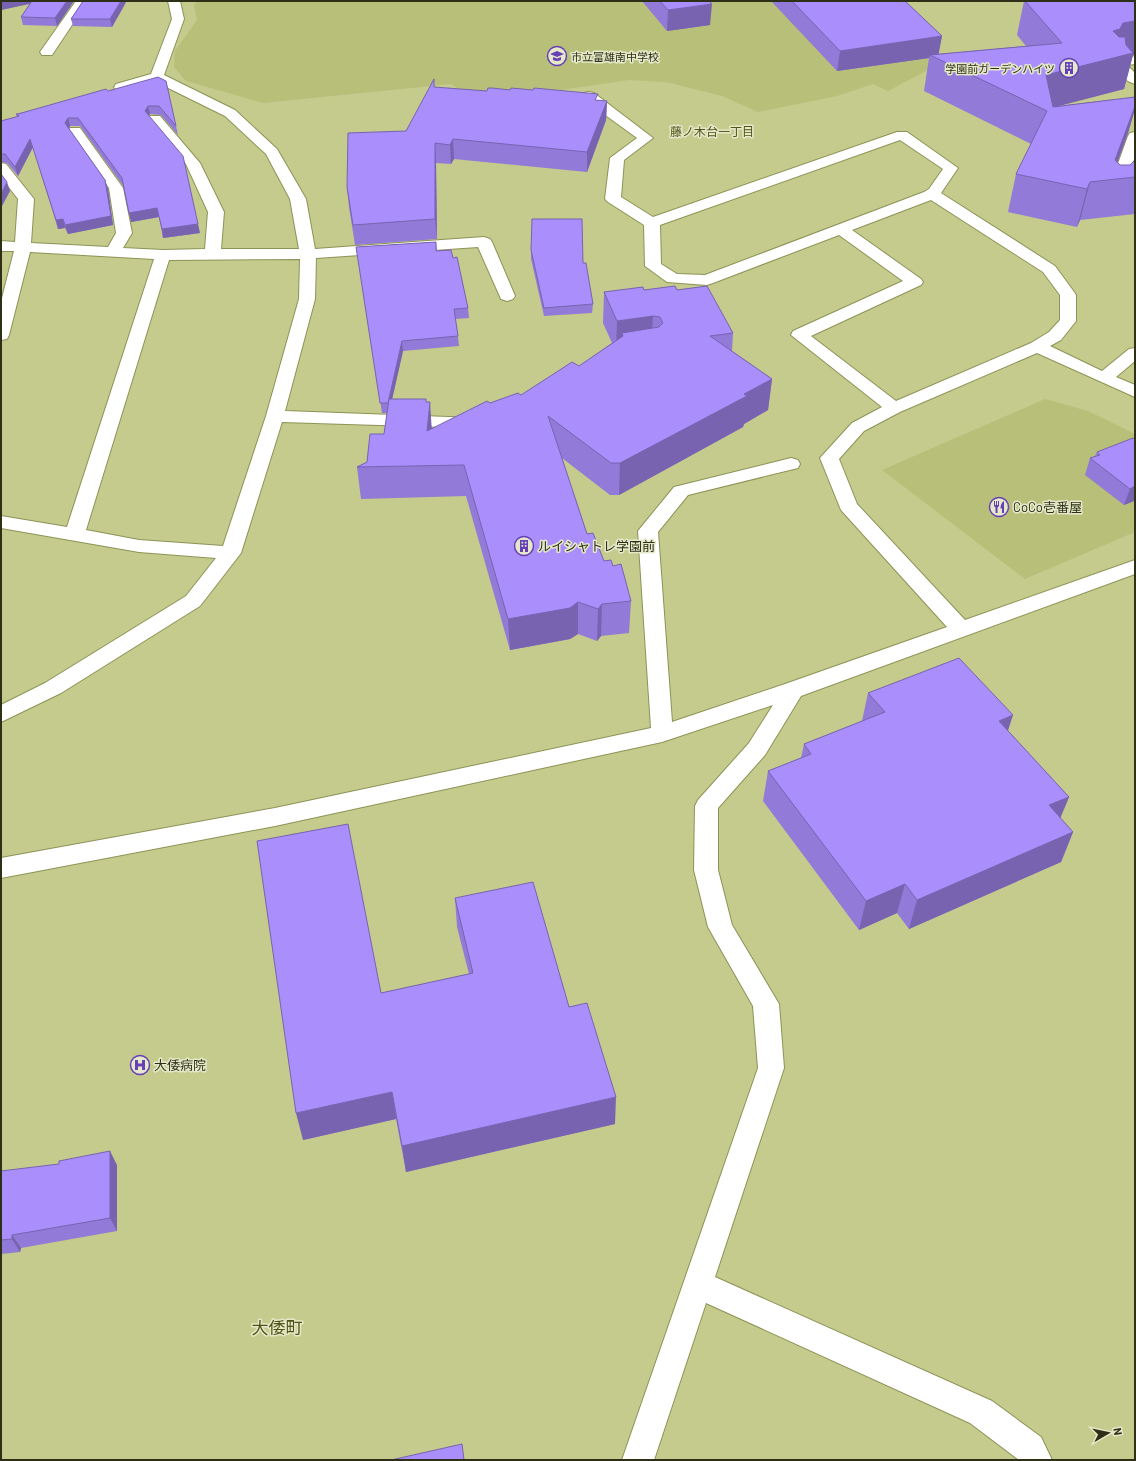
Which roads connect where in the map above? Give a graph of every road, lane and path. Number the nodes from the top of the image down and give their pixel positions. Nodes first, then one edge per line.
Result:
1 (82, 1) edge
2 (174, 1) edge
3 (47, 52) dead end
4 (1135, 60) edge
5 (158, 77) junction
6 (1135, 80) edge
7 (121, 87) edge
8 (566, 98) edge
9 (155, 119) dead end
10 (75, 131) dead end
11 (1135, 136) edge
12 (1, 167) edge
13 (932, 194) junction
14 (1114, 198) edge
15 (652, 223) junction
16 (842, 230) junction
17 (1, 246) edge
18 (22, 247) junction
19 (113, 252) junction
20 (214, 254) junction
21 (308, 254) junction
22 (163, 255) junction
23 (507, 296) dead end
24 (1, 335) edge
25 (1037, 347) junction
26 (1135, 353) edge
27 (1105, 377) junction
28 (1135, 392) edge
29 (894, 408) junction
30 (275, 416) junction
31 (491, 424) edge
32 (791, 464) dead end
33 (1, 522) edge
34 (74, 536) junction
35 (231, 554) junction
36 (1135, 567) edge
37 (962, 630) junction
38 (793, 690) junction
39 (1, 714) edge
40 (662, 734) junction
41 (1, 868) edge
42 (698, 1284) junction
43 (638, 1460) edge
44 (1036, 1460) edge

1 - 3 street
2 - 5 street
4 - 6 street
5 - 7 street
5 - 21 street
8 - 15 street
9 - 20 street
10 - 19 street
11 - 14 street
12 - 18 street
13 - 15 street
13 - 16 street
13 - 25 street
15 - 16 street
16 - 29 street
17 - 18 street
18 - 19 street
18 - 24 street
19 - 22 street
20 - 21 street
20 - 22 street
21 - 23 street
21 - 30 street
22 - 34 street
25 - 27 street
25 - 29 street
26 - 27 street
27 - 28 street
29 - 37 street
30 - 31 street
30 - 35 street
32 - 40 street
33 - 34 street
34 - 35 street
35 - 39 street
36 - 37 street
37 - 38 street
38 - 40 street
38 - 42 street
40 - 41 street
42 - 43 street
42 - 44 street

